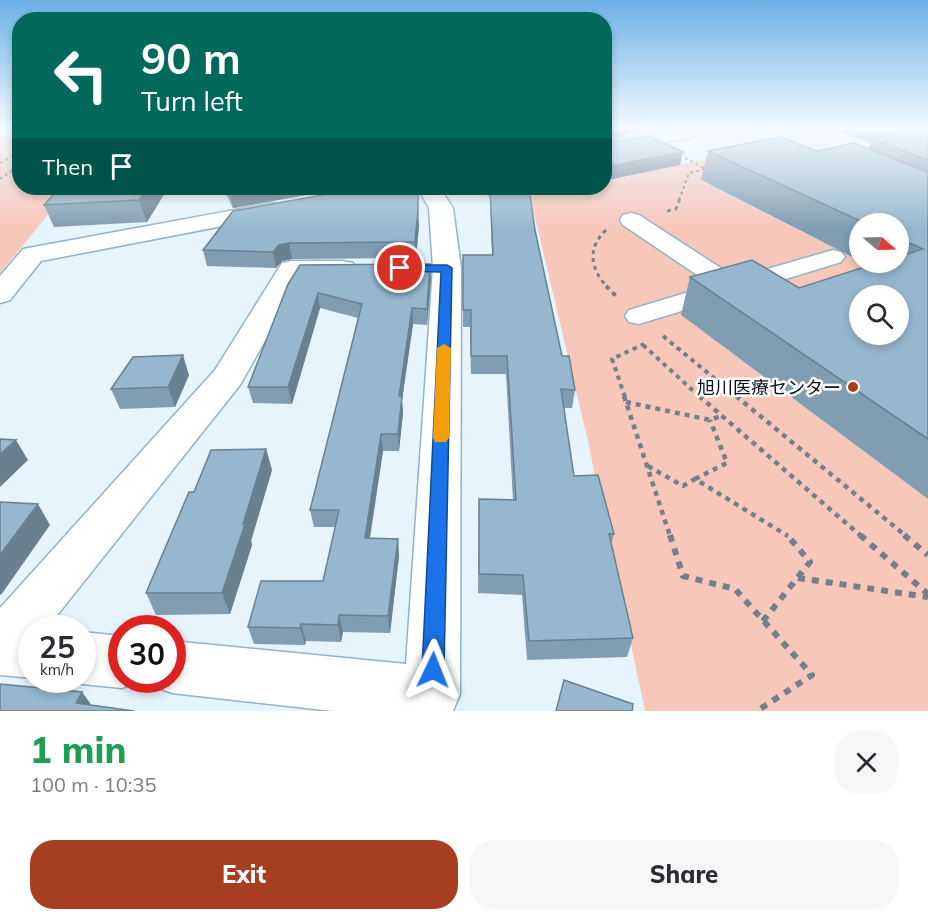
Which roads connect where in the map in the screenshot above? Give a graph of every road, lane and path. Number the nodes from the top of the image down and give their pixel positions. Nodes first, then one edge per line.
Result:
1 (715, 166) edge
2 (12, 170) edge
3 (0, 173) edge
4 (6, 173) junction
5 (0, 179) edge
6 (433, 195) edge
7 (298, 205) edge
8 (631, 220) junction
9 (832, 257) dead end
10 (412, 268) junction
11 (732, 288) junction
12 (0, 294) edge
13 (639, 316) junction
14 (626, 402) junction
15 (721, 416) junction
16 (710, 420) junction
17 (647, 466) junction
18 (695, 479) junction
19 (928, 555) edge
20 (798, 578) junction
21 (928, 596) edge
22 (764, 621) junction
23 (0, 648) edge
24 (18, 651) edge
25 (186, 668) edge
26 (757, 711) edge

1 - 8 path
2 - 4 path
3 - 4 path
4 - 5 path
6 - 10 street
7 - 12 street
8 - 11 street
8 - 13 path
9 - 11 street
10 - 23 street
10 - 25 street
11 - 13 street
13 - 19 path
14 - 15 path
14 - 16 path
14 - 17 path
15 - 16 path
15 - 21 path
16 - 18 path
17 - 18 path
17 - 22 path
18 - 20 path
20 - 21 path
20 - 22 path
22 - 26 path
23 - 24 street

